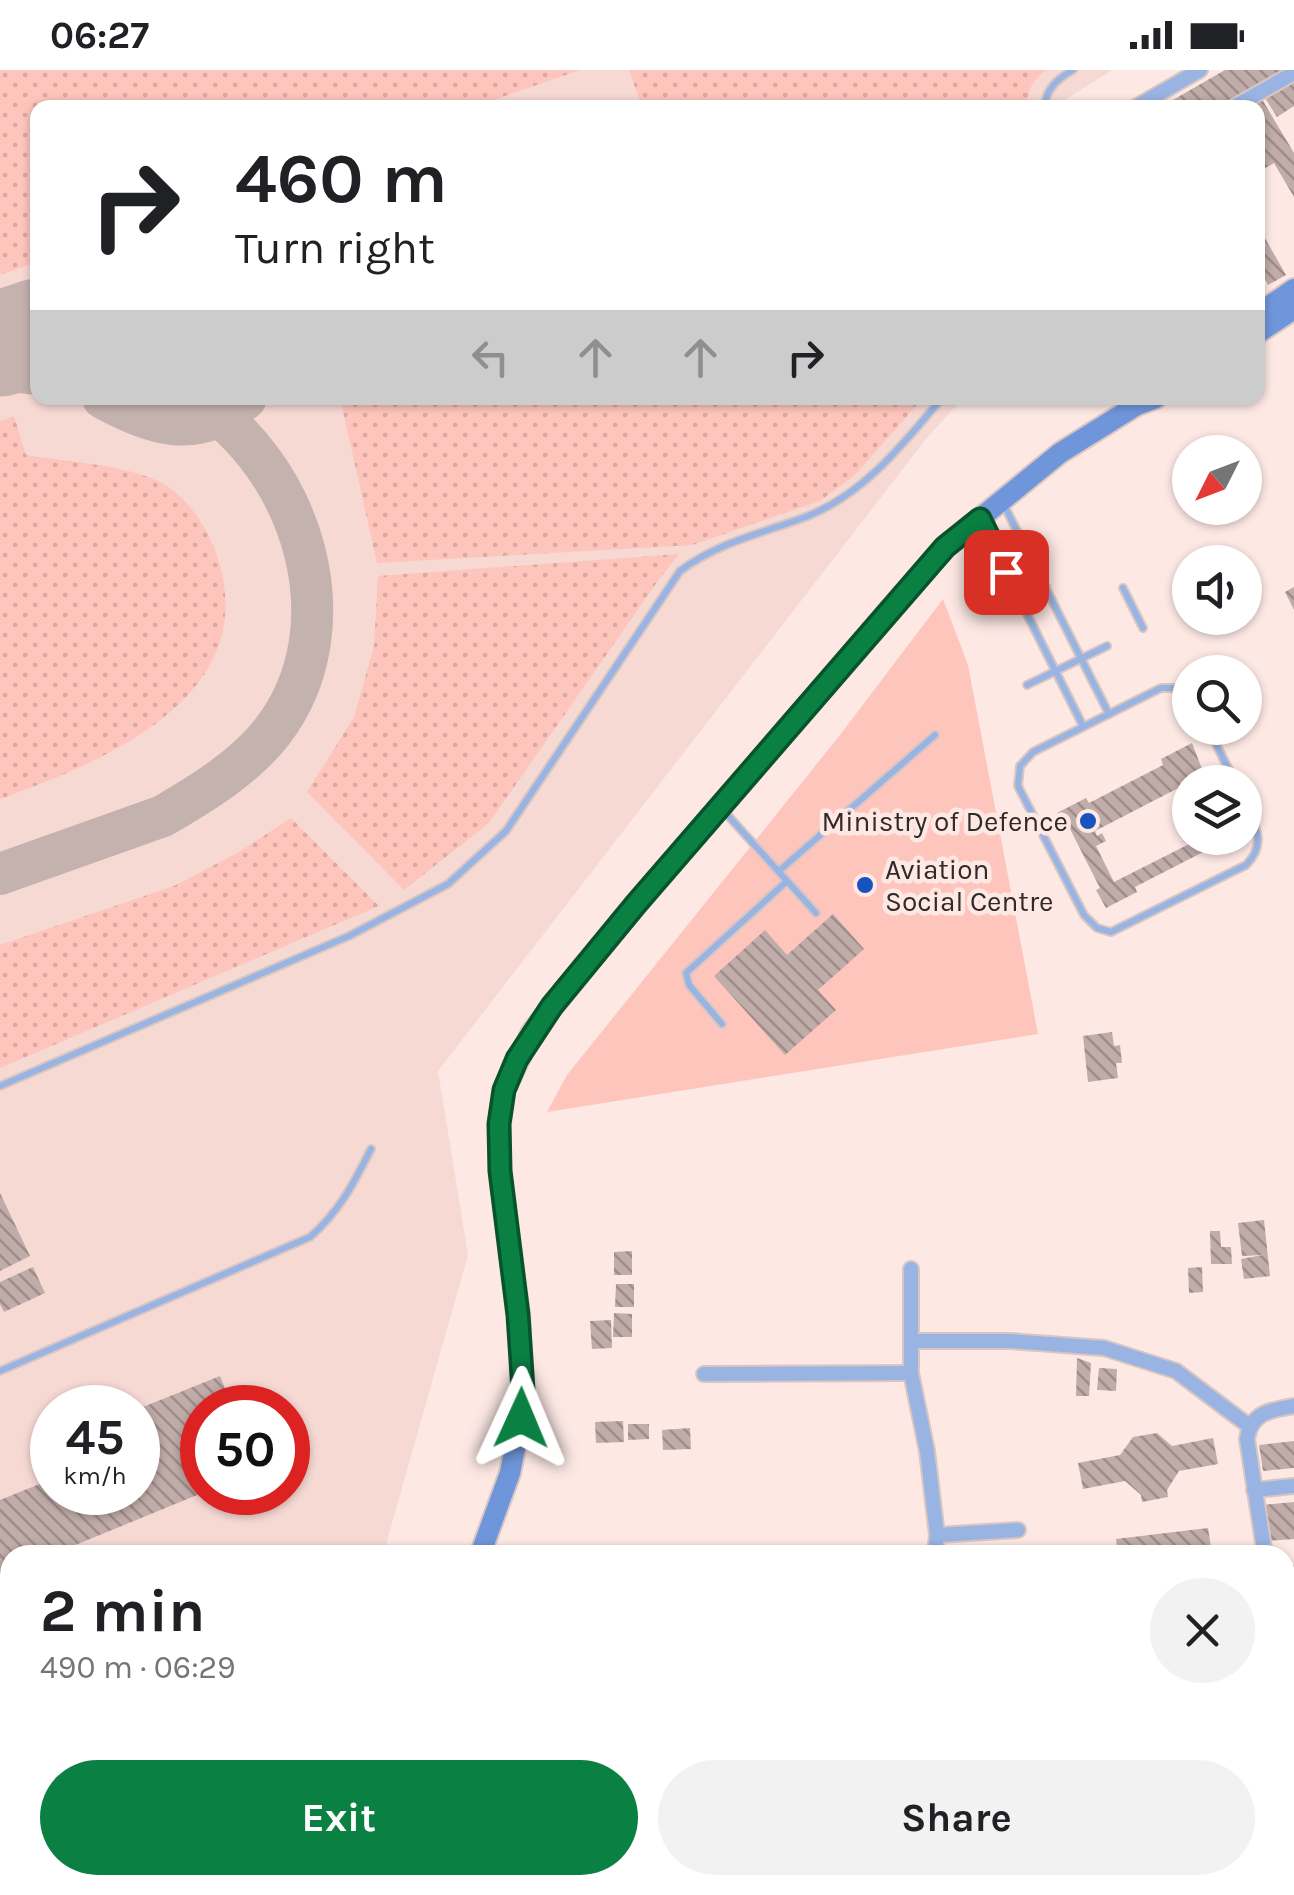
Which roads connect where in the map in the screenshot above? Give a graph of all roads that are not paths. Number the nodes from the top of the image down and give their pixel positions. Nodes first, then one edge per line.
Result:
1 (1072, 70) edge
2 (1200, 70) edge
3 (1294, 72) edge
4 (1045, 100) edge
5 (1148, 100) edge
6 (1246, 100) edge
7 (1294, 289) edge
8 (1265, 309) edge
9 (1294, 309) edge
10 (1265, 328) edge
11 (936, 405) edge
12 (1134, 405) edge
13 (1002, 500) junction
14 (980, 519) junction
15 (1046, 587) junction
16 (1123, 588) dead end
17 (1020, 599) junction
18 (1143, 628) dead end
19 (1107, 646) dead end
20 (1081, 657) junction
21 (1054, 670) junction
22 (1027, 686) dead end
23 (1172, 688) edge
24 (1109, 714) junction
25 (1083, 726) junction
26 (935, 736) dead end
27 (722, 809) junction
28 (1254, 855) edge
29 (778, 871) junction
30 (787, 881) junction
31 (816, 913) dead end
32 (722, 1024) dead end
33 (0, 1086) edge
34 (371, 1149) dead end
35 (911, 1269) dead end
36 (912, 1341) junction
37 (0, 1371) edge
38 (910, 1373) junction
39 (704, 1374) dead end
40 (1294, 1406) edge
41 (1249, 1426) junction
42 (1294, 1486) edge
43 (1254, 1490) junction
44 (1018, 1530) dead end
45 (936, 1535) junction
46 (484, 1545) edge
47 (936, 1545) edge
48 (1263, 1545) edge

1 - 4 lane
2 - 5 street
3 - 6 street
7 - 8 main road
9 - 10 main road
11 - 33 lane
12 - 13 main road
13 - 14 main road
13 - 15 lane
14 - 17 lane
14 - 27 main road
15 - 17 lane
15 - 20 lane
16 - 18 lane
17 - 21 lane
19 - 20 lane
20 - 21 lane
20 - 24 lane
21 - 22 lane
21 - 25 lane
23 - 24 lane
24 - 25 lane
25 - 28 lane
26 - 29 lane
27 - 29 lane
27 - 46 main road
29 - 30 lane
30 - 31 lane
30 - 32 lane
34 - 37 lane
35 - 36 street
36 - 38 street
36 - 41 street
38 - 39 street
38 - 45 street
40 - 41 street
41 - 43 street
42 - 43 street
43 - 48 street
44 - 45 street
45 - 47 street

